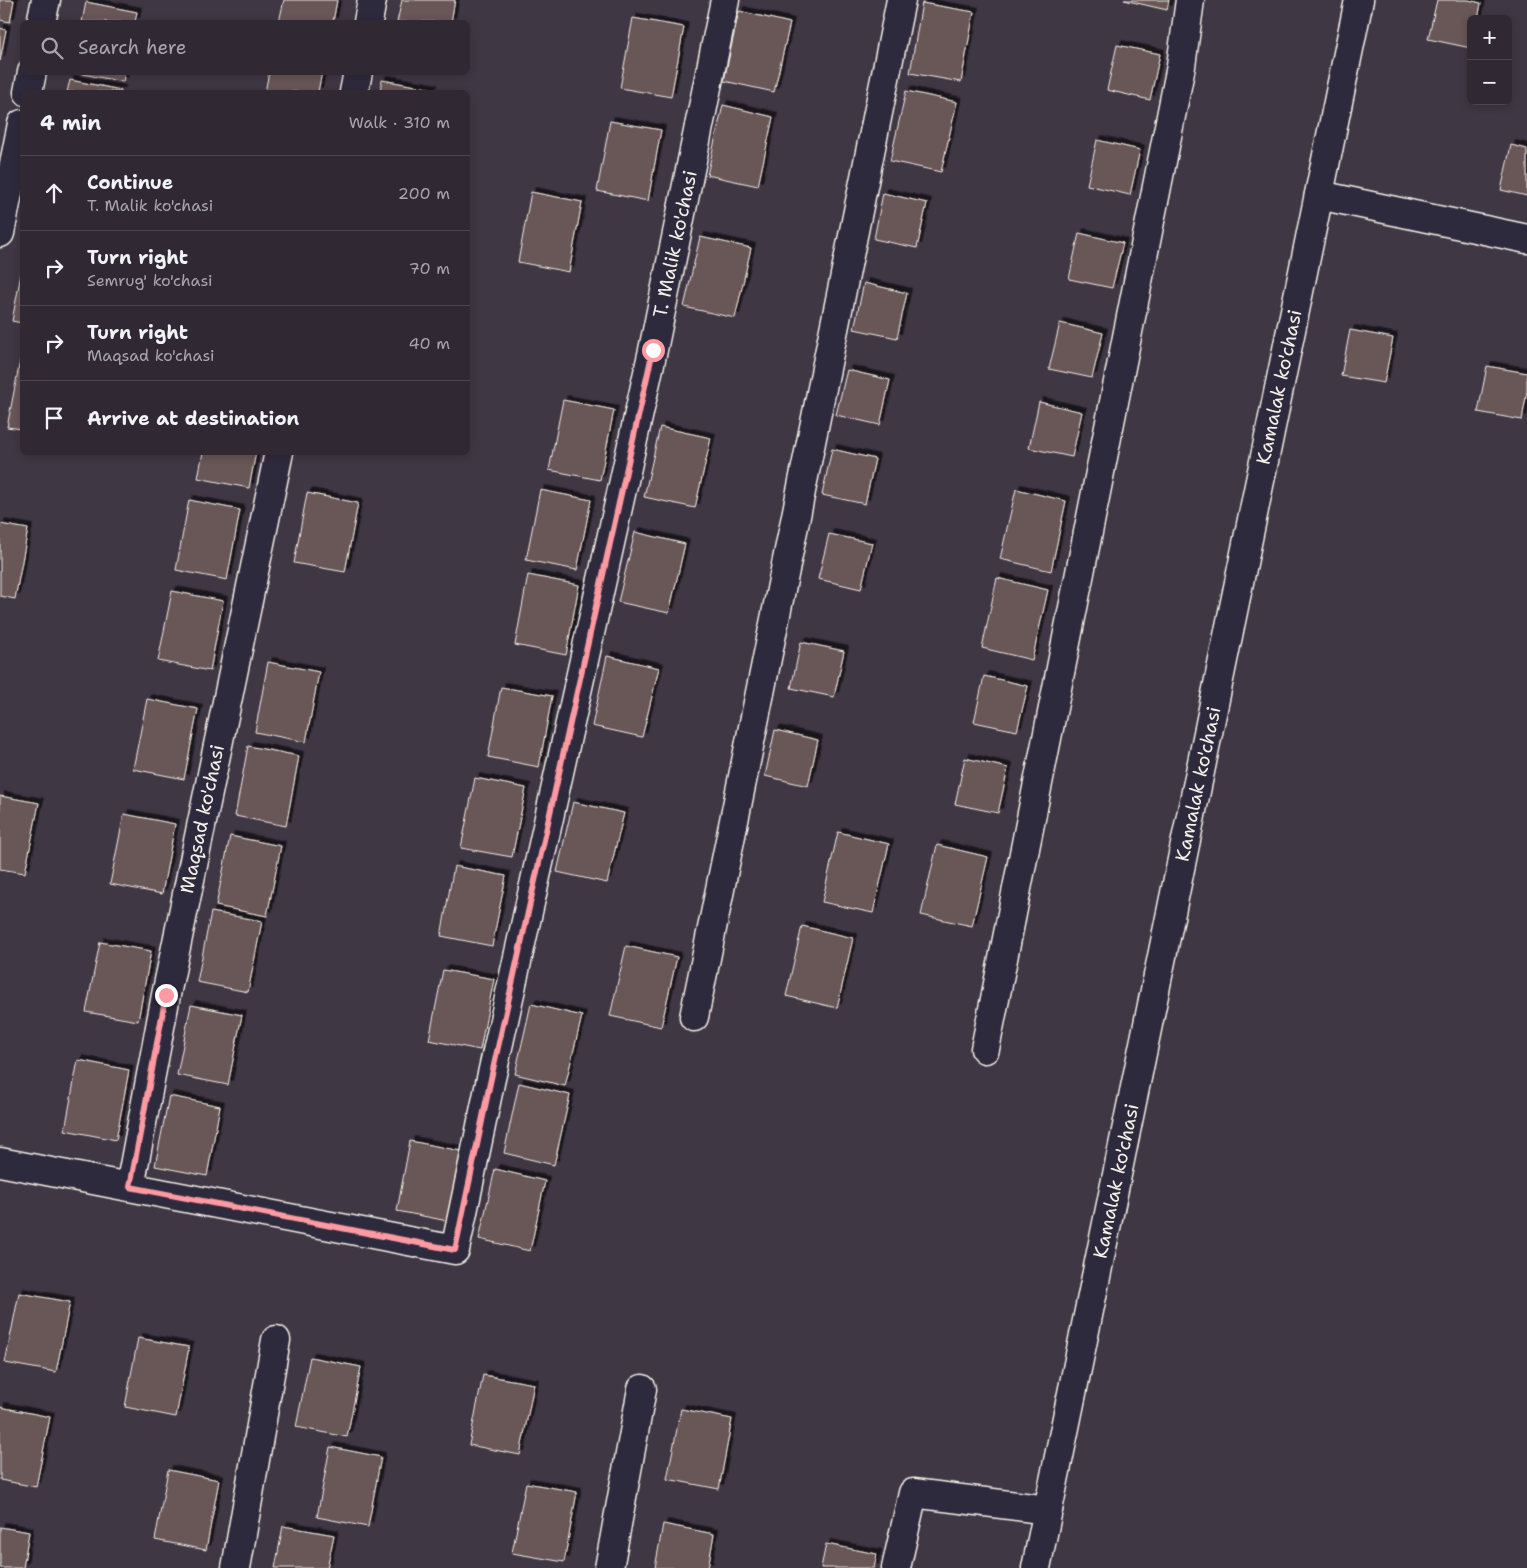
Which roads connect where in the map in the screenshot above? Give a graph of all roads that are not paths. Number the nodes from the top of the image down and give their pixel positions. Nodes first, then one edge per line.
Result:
1 (46, 0) edge
2 (372, 0) edge
3 (726, 0) edge
4 (901, 0) edge
5 (1190, 0) edge
6 (1360, 0) edge
7 (42, 20) edge
8 (368, 20) edge
9 (31, 75) edge
10 (357, 75) edge
11 (28, 90) edge
12 (354, 90) edge
13 (20, 134) edge
14 (1319, 195) junction
15 (0, 233) edge
16 (1527, 238) edge
17 (278, 455) edge
18 (694, 1017) dead end
19 (985, 1049) dead end
20 (0, 1162) edge
21 (130, 1187) junction
22 (276, 1340) dead end
23 (642, 1389) dead end
24 (1048, 1510) junction
25 (236, 1568) edge
26 (609, 1568) edge
27 (896, 1568) edge
28 (1036, 1568) edge

1 - 7 street
2 - 8 street
3 - 21 street, T. Malik ko'chasi
4 - 18 street
5 - 19 street
6 - 14 street, Kamalak ko'chasi
9 - 11 street
10 - 12 street
13 - 15 street
14 - 16 street
14 - 24 street, Kamalak ko'chasi
17 - 21 street, Maqsad ko'chasi
20 - 21 street
22 - 25 street
23 - 26 street
24 - 27 street
24 - 28 street, Kamalak ko'chasi

